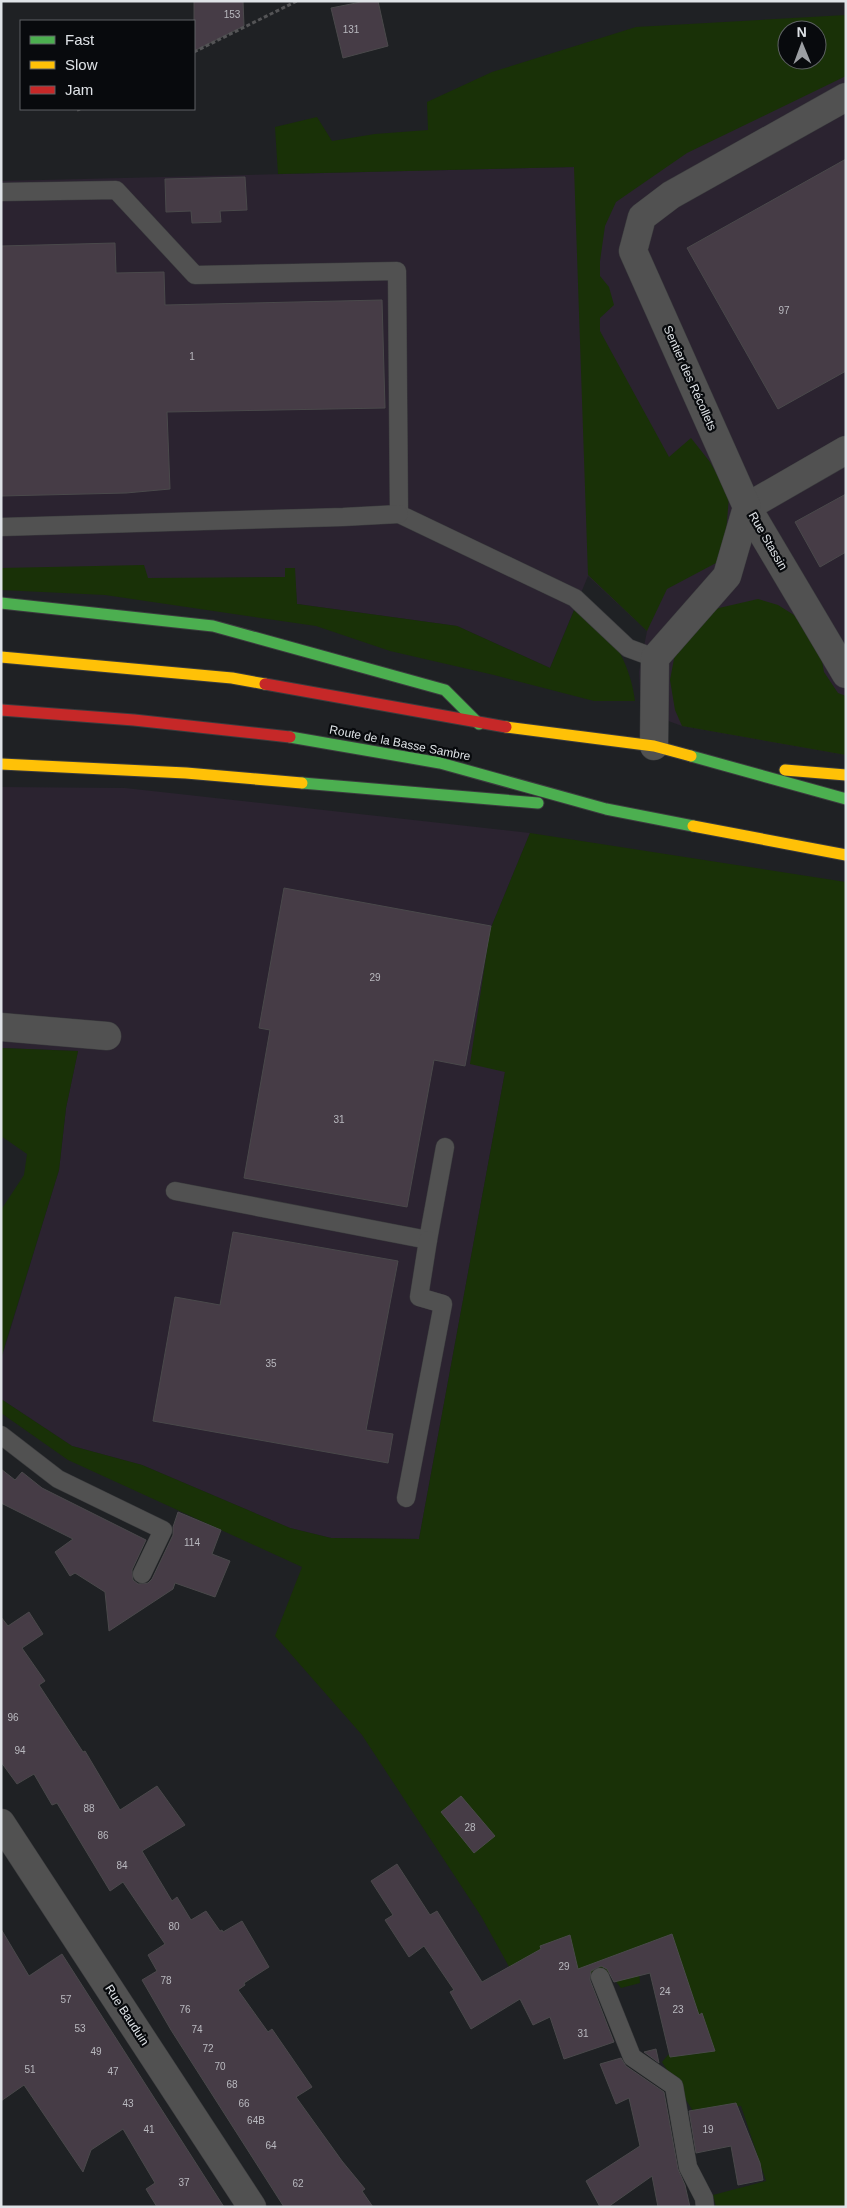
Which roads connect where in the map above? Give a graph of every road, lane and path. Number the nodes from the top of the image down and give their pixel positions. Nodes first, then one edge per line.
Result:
1 (296, 1) edge
2 (195, 52) edge
3 (846, 97) edge
4 (1, 192) edge
5 (846, 450) edge
6 (747, 507) junction
7 (399, 514) junction
8 (1, 527) edge
9 (1, 603) edge
10 (1, 657) edge
11 (655, 658) junction
12 (846, 674) edge
13 (1, 710) edge
14 (479, 724) junction
15 (654, 746) junction
16 (1, 764) edge
17 (714, 764) junction
18 (846, 775) edge
19 (846, 799) edge
20 (606, 809) junction
21 (740, 834) junction
22 (846, 855) edge
23 (819, 862) dead end
24 (1, 1027) edge
25 (107, 1036) dead end
26 (444, 1147) dead end
27 (175, 1191) dead end
28 (428, 1240) junction
29 (1, 1435) edge
30 (406, 1498) dead end
31 (142, 1574) dead end
32 (1, 1822) edge
33 (600, 1977) dead end
34 (252, 2207) edge
35 (706, 2207) edge

1 - 2 path
3 - 6 street, Sentier des Récollets
4 - 7 lane
5 - 6 street, Rue Stassin
6 - 11 street
6 - 12 street, Rue Stassin
7 - 8 lane
7 - 11 lane
9 - 14 highway
10 - 14 highway
11 - 15 street
13 - 20 highway, Route de la Basse Sambre
14 - 15 highway
15 - 17 highway
16 - 20 highway
17 - 18 highway
17 - 19 highway
20 - 21 highway, Route de la Basse Sambre
21 - 22 highway, Route de la Basse Sambre
21 - 23 highway
24 - 25 street
26 - 28 lane
27 - 28 lane
28 - 30 lane
29 - 31 lane
32 - 34 street, Rue Bauduin
33 - 35 lane

